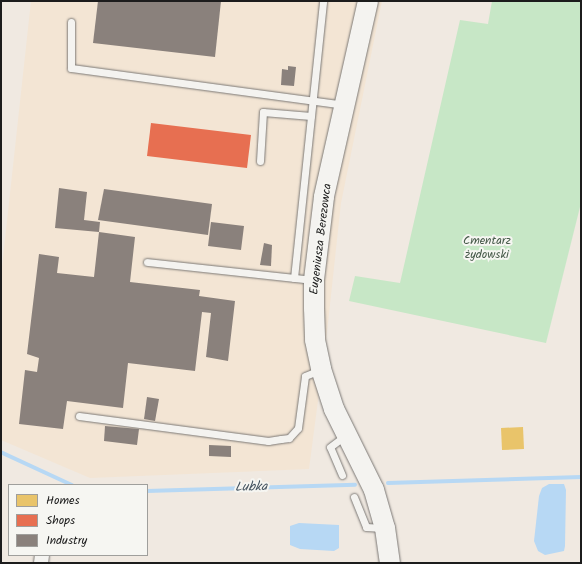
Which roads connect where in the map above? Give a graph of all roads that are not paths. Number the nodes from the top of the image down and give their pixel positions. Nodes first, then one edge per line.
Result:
1 (323, 1) edge
2 (368, 1) edge
3 (71, 22) dead end
4 (313, 101) junction
5 (343, 105) junction
6 (311, 116) junction
7 (260, 161) dead end
8 (147, 262) dead end
9 (294, 278) junction
10 (314, 280) junction
11 (321, 369) junction
12 (79, 416) dead end
13 (346, 434) junction
14 (342, 475) dead end
15 (354, 497) dead end
16 (385, 528) junction
17 (390, 563) edge

1 - 4 lane
2 - 5 street, Eugeniusza Berezowca
3 - 4 lane
4 - 5 lane
4 - 6 lane
5 - 10 street, Eugeniusza Berezowca
6 - 7 lane
6 - 9 lane
8 - 9 lane
9 - 10 lane
10 - 11 street, Eugeniusza Berezowca
11 - 12 lane
11 - 13 street, Eugeniusza Berezowca
13 - 14 lane
13 - 16 street, Eugeniusza Berezowca
15 - 16 lane
16 - 17 street, Eugeniusza Berezowca

